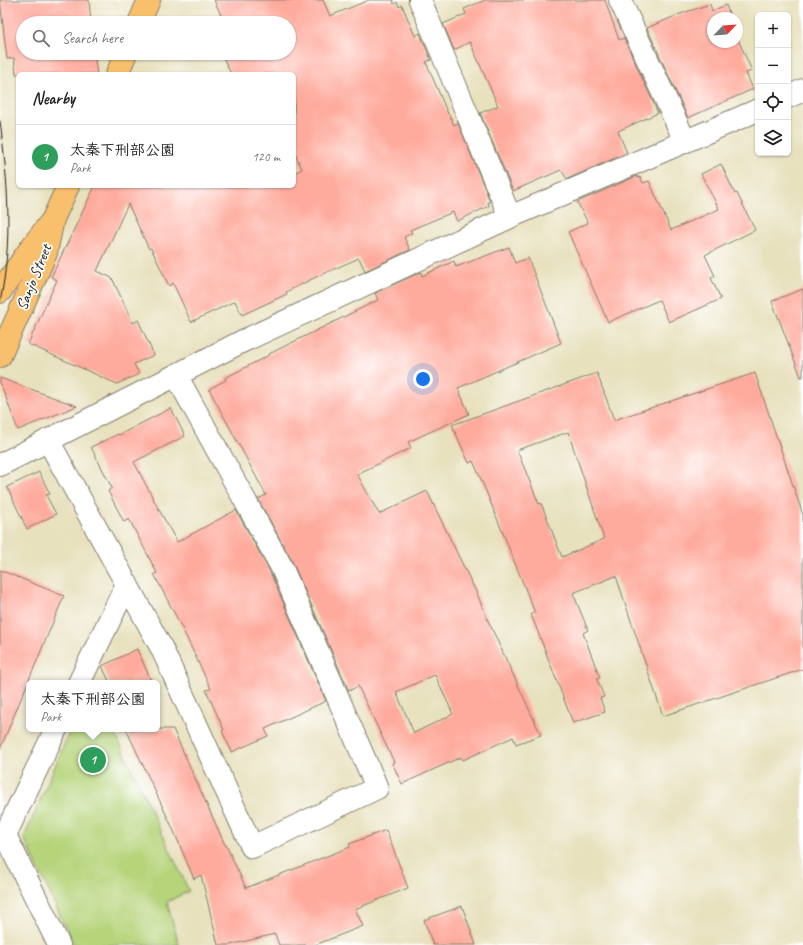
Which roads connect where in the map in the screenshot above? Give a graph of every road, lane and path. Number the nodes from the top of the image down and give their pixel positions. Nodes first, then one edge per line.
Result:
1 (149, 0) edge
2 (420, 0) edge
3 (620, 0) edge
4 (142, 16) edge
5 (123, 60) edge
6 (118, 72) edge
7 (803, 90) edge
8 (791, 96) edge
9 (755, 111) edge
10 (685, 141) junction
11 (67, 188) edge
12 (510, 217) junction
13 (53, 219) junction
14 (0, 292) edge
15 (0, 356) edge
16 (176, 375) junction
17 (48, 440) junction
18 (0, 464) edge
19 (127, 584) junction
20 (80, 680) edge
21 (55, 732) edge
22 (59, 945) edge

1 - 4 main road
2 - 12 street
3 - 10 street
5 - 6 main road
7 - 8 street
9 - 10 street
10 - 12 street
11 - 13 main road, Sanjo Street
12 - 16 street
13 - 14 main road, Sanjo Street
13 - 15 main road, Sanjo Street
16 - 17 street
16 - 19 street
17 - 18 street
17 - 19 street
19 - 20 street
21 - 22 street

